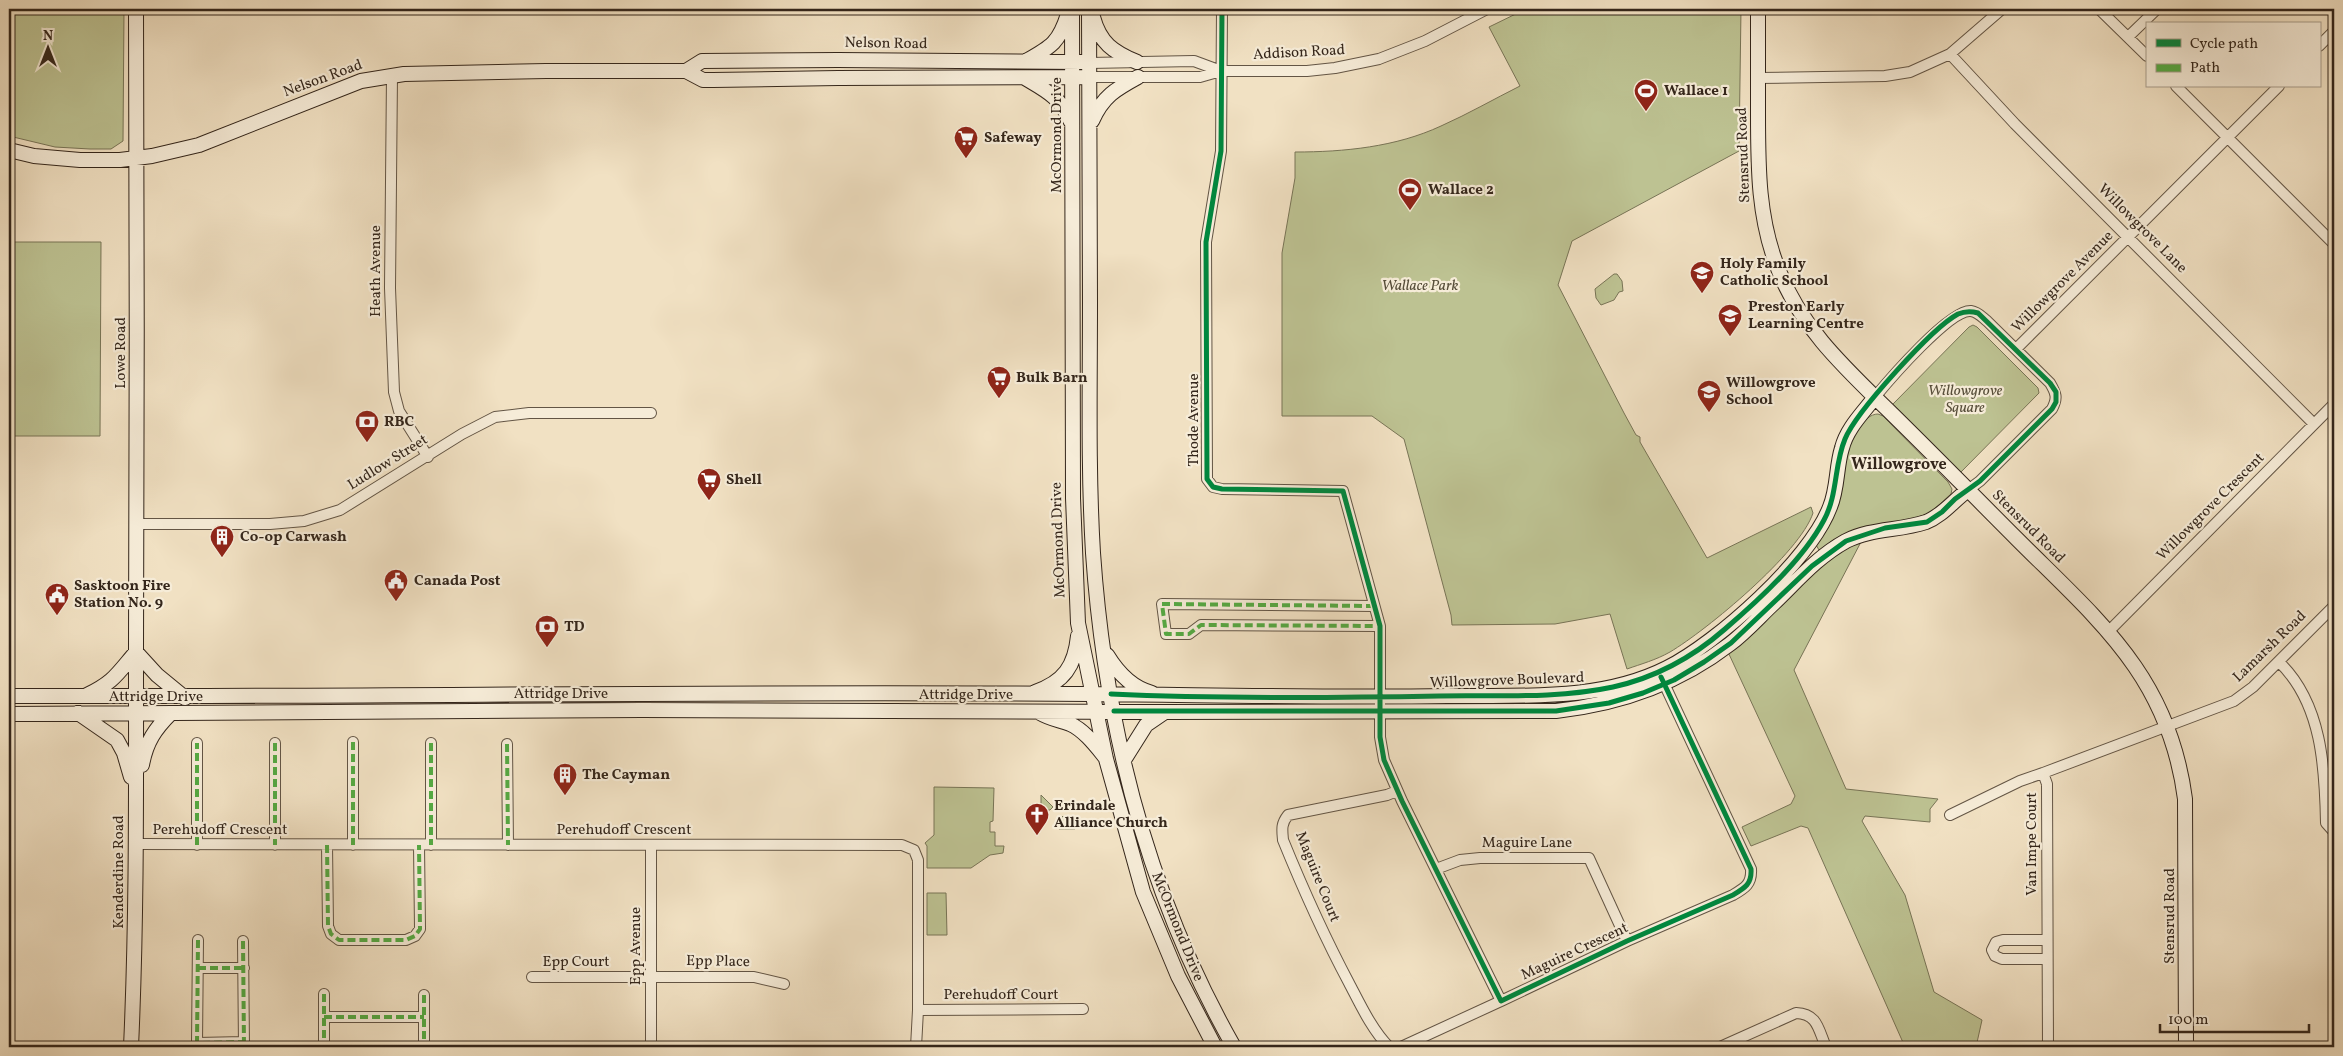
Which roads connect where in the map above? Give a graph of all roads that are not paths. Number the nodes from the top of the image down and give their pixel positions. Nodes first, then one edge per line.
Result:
1 (136, 9) edge
2 (1071, 9) edge
3 (1090, 9) edge
4 (1222, 9) edge
5 (1487, 9) edge
6 (1758, 9) edge
7 (2002, 9) edge
8 (2099, 9) edge
9 (2157, 9) edge
10 (2334, 31) edge
11 (2128, 37) junction
12 (2320, 45) edge
13 (1950, 54) junction
14 (2146, 55) edge
15 (1023, 62) junction
16 (1072, 62) junction
17 (1089, 62) junction
18 (1137, 62) junction
19 (686, 71) junction
20 (1221, 71) junction
21 (392, 75) junction
22 (1022, 76) junction
23 (1073, 77) junction
24 (1089, 77) junction
25 (1138, 77) junction
26 (1758, 78) junction
27 (2178, 88) edge
28 (2277, 88) edge
29 (1090, 126) junction
30 (1073, 127) junction
31 (2227, 138) junction
32 (9, 150) edge
33 (138, 158) junction
34 (2129, 238) junction
35 (2332, 238) edge
36 (2016, 349) junction
37 (1074, 357) junction
38 (1090, 384) junction
39 (1875, 397) junction
40 (2334, 404) edge
41 (651, 413) dead end
42 (2314, 424) junction
43 (428, 457) junction
44 (1968, 490) junction
45 (137, 524) junction
46 (1374, 606) junction
47 (2334, 606) edge
48 (1078, 623) junction
49 (1380, 626) junction
50 (2110, 631) junction
51 (1104, 650) junction
52 (136, 652) junction
53 (2279, 662) junction
54 (1661, 678) junction
55 (1094, 694) junction
56 (1111, 694) junction
57 (1025, 695) junction
58 (9, 696) edge
59 (83, 696) junction
60 (1163, 696) junction
61 (136, 697) junction
62 (185, 698) junction
63 (1380, 704) junction
64 (1037, 711) junction
65 (1098, 711) junction
66 (1114, 711) junction
67 (1166, 712) junction
68 (78, 713) junction
69 (171, 713) junction
70 (9, 714) edge
71 (136, 714) junction
72 (2167, 726) junction
73 (353, 742) dead end
74 (197, 743) dead end
75 (275, 743) dead end
76 (431, 743) dead end
77 (507, 744) dead end
78 (1106, 759) junction
79 (1124, 760) junction
80 (2043, 773) junction
81 (1397, 791) junction
82 (135, 800) junction
83 (1950, 815) dead end
84 (2334, 832) edge
85 (135, 844) junction
86 (197, 845) junction
87 (275, 845) junction
88 (327, 845) junction
89 (353, 845) junction
90 (419, 845) junction
91 (431, 845) junction
92 (508, 845) junction
93 (651, 845) junction
94 (1436, 869) junction
95 (198, 940) dead end
96 (2047, 940) junction
97 (243, 941) dead end
98 (1627, 941) junction
99 (2047, 959) junction
100 (198, 968) junction
101 (244, 968) junction
102 (651, 976) junction
103 (532, 977) dead end
104 (784, 984) dead end
105 (324, 994) dead end
106 (424, 995) dead end
107 (1501, 1001) junction
108 (1083, 1009) dead end
109 (918, 1010) junction
110 (324, 1016) junction
111 (424, 1016) junction
112 (244, 1045) edge
113 (131, 1047) edge
114 (324, 1047) edge
115 (424, 1047) edge
116 (651, 1047) edge
117 (916, 1047) edge
118 (1215, 1047) edge
119 (1234, 1047) edge
120 (1389, 1047) edge
121 (1401, 1047) edge
122 (1720, 1047) edge
123 (1826, 1047) edge
124 (2048, 1047) edge
125 (2186, 1047) edge

1 - 33 main road, Lowe Road
2 - 15 main road
2 - 16 main road, McOrmond Drive
3 - 17 main road, McOrmond Drive
3 - 18 main road
4 - 20 street
5 - 20 street, Addison Road
6 - 26 main road, Stensrud Road
7 - 13 street
8 - 11 street
9 - 11 street
10 - 12 street
11 - 14 street
13 - 26 street
13 - 34 street, Willowgrove Lane
15 - 16 main road, Nelson Road
15 - 19 main road, Nelson Road
16 - 17 main road, Nelson Road
16 - 23 main road, McOrmond Drive
17 - 18 street, Addison Road
17 - 24 main road, McOrmond Drive
18 - 20 street, Addison Road
19 - 21 main road, Nelson Road
19 - 22 main road, Nelson Road
20 - 25 street, Addison Road
20 - 46 street, Thode Avenue
21 - 33 main road, Nelson Road
21 - 43 street, Heath Avenue
22 - 23 main road, Nelson Road
22 - 30 main road
23 - 24 main road, Nelson Road
23 - 30 main road, McOrmond Drive
24 - 25 street, Addison Road
24 - 29 main road, McOrmond Drive
25 - 29 main road
26 - 39 main road, Stensrud Road
27 - 31 street
28 - 31 street, Willowgrove Avenue
29 - 38 main road, McOrmond Drive
30 - 37 main road, McOrmond Drive
31 - 34 street, Willowgrove Avenue
31 - 35 street
32 - 33 main road, Nelson Road
33 - 45 main road, Lowe Road
34 - 36 street, Willowgrove Avenue
34 - 42 street, Willowgrove Lane
36 - 39 street
36 - 44 street
37 - 38 main road
37 - 48 main road, McOrmond Drive
38 - 51 main road, McOrmond Drive
39 - 44 main road, Stensrud Road
39 - 54 main road, Willowgrove Boulevard
40 - 42 street, Willowgrove Crescent
41 - 43 street, Ludlow Street
42 - 50 street, Willowgrove Crescent
43 - 45 street, Ludlow Street
44 - 50 main road, Stensrud Road
44 - 54 main road, Willowgrove Boulevard
45 - 52 main road, Lowe Road
46 - 49 street, Thode Avenue
46 - 49 street
47 - 53 street, Lamarsh Road
48 - 55 main road, McOrmond Drive
48 - 57 main road
49 - 63 street, Thode Avenue
50 - 72 main road, Stensrud Road
51 - 56 main road, McOrmond Drive
51 - 60 main road
52 - 59 main road
52 - 61 main road, Lowe Road
52 - 62 main road
53 - 72 street, Lamarsh Road
53 - 84 street
54 - 63 main road, Willowgrove Boulevard
54 - 98 street, Maguire Crescent
55 - 56 main road, Attridge Drive
55 - 57 main road, Attridge Drive
55 - 65 main road, McOrmond Drive
56 - 60 main road, Willowgrove Boulevard
56 - 66 main road, McOrmond Drive
57 - 62 main road, Attridge Drive
58 - 59 main road, Attridge Drive
59 - 61 main road, Attridge Drive
60 - 63 main road, Willowgrove Boulevard
61 - 62 main road, Attridge Drive
61 - 71 main road, Kenderdine Road
63 - 67 main road, Willowgrove Boulevard
63 - 81 street
64 - 65 main road, Attridge Drive
64 - 69 main road, Attridge Drive
64 - 78 main road
65 - 66 main road, Attridge Drive
65 - 78 main road, McOrmond Drive
66 - 67 main road, Willowgrove Boulevard
66 - 79 main road, McOrmond Drive
67 - 79 main road
68 - 70 main road, Attridge Drive
68 - 71 main road, Attridge Drive
68 - 82 main road
69 - 71 main road, Attridge Drive
69 - 82 main road
71 - 82 main road, Kenderdine Road
72 - 80 street, Van Impe Court
72 - 125 main road, Stensrud Road
73 - 89 street
74 - 86 street
75 - 87 street
76 - 91 street
77 - 92 street
78 - 118 main road, McOrmond Drive
79 - 119 main road, McOrmond Drive
80 - 83 street
80 - 96 street, Van Impe Court
81 - 94 street
81 - 120 street, Maguire Court
82 - 85 main road, Kenderdine Road
85 - 86 street, Perehudoff Crescent
85 - 113 main road, Kenderdine Road
86 - 87 street, Perehudoff Crescent
87 - 88 street, Perehudoff Crescent
88 - 89 street, Perehudoff Crescent
88 - 90 street
89 - 90 street, Perehudoff Crescent
90 - 91 street, Perehudoff Crescent
91 - 92 street, Perehudoff Crescent
92 - 93 street, Perehudoff Crescent
93 - 102 street, Epp Avenue
93 - 109 street, Perehudoff Crescent
94 - 98 street, Maguire Lane
94 - 107 street
95 - 100 street
96 - 99 street, Van Impe Court
96 - 99 street
97 - 101 street
98 - 107 street, Maguire Crescent
99 - 124 street, Van Impe Court
100 - 101 street
100 - 112 street
101 - 112 street
102 - 103 street, Epp Court
102 - 104 street, Epp Place
102 - 116 street, Epp Avenue
105 - 110 street
106 - 111 street
107 - 121 street
108 - 109 street, Perehudoff Court
109 - 117 street, Perehudoff Crescent
110 - 111 street
110 - 114 street
111 - 115 street
122 - 123 street

